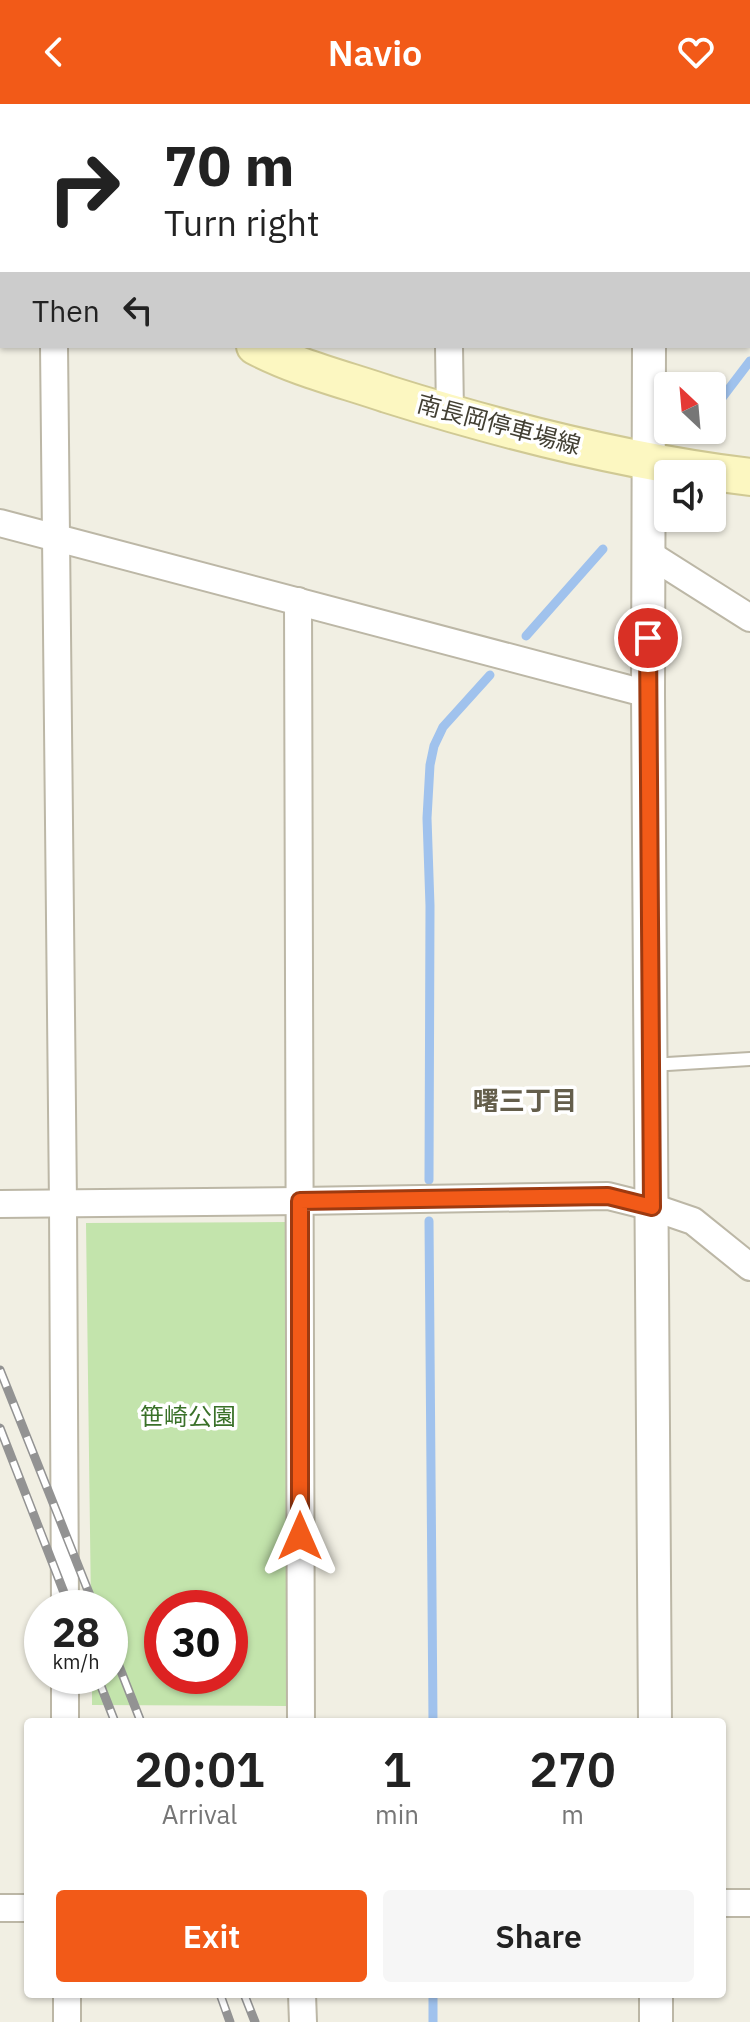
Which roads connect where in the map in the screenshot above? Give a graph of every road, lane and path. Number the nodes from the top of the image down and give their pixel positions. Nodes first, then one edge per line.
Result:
1 (54, 348) edge
2 (449, 348) edge
3 (649, 348) edge
4 (274, 351) edge
5 (450, 414) junction
6 (649, 460) junction
7 (750, 477) edge
8 (0, 523) edge
9 (57, 539) junction
10 (649, 554) junction
11 (298, 601) junction
12 (750, 618) edge
13 (648, 694) junction
14 (750, 1059) edge
15 (651, 1065) junction
16 (300, 1201) junction
17 (0, 1204) edge
18 (63, 1204) junction
19 (652, 1207) junction
20 (750, 1267) edge
21 (65, 1590) edge
22 (65, 1694) edge
23 (65, 1718) edge
24 (301, 1718) edge
25 (655, 1718) edge
26 (726, 1903) edge
27 (750, 1903) edge
28 (0, 1908) edge
29 (24, 1908) edge
30 (67, 1998) edge
31 (302, 1998) edge
32 (656, 1998) edge
33 (67, 2022) edge
34 (303, 2022) edge
35 (656, 2022) edge

1 - 9 street
2 - 5 street
3 - 6 street
4 - 5 main road, 南長岡停車場線
5 - 6 main road, 南長岡停車場線
6 - 7 main road, 南長岡停車場線
6 - 10 street
8 - 9 street
9 - 11 street
9 - 18 street
10 - 12 street
10 - 13 street
11 - 13 street
11 - 16 street
13 - 15 street
14 - 15 lane
15 - 19 street
16 - 18 street
16 - 19 street
16 - 24 street
17 - 18 street
18 - 21 street
19 - 20 street
19 - 25 street
22 - 23 street
26 - 27 street
28 - 29 street
30 - 33 street
31 - 34 street
32 - 35 street

